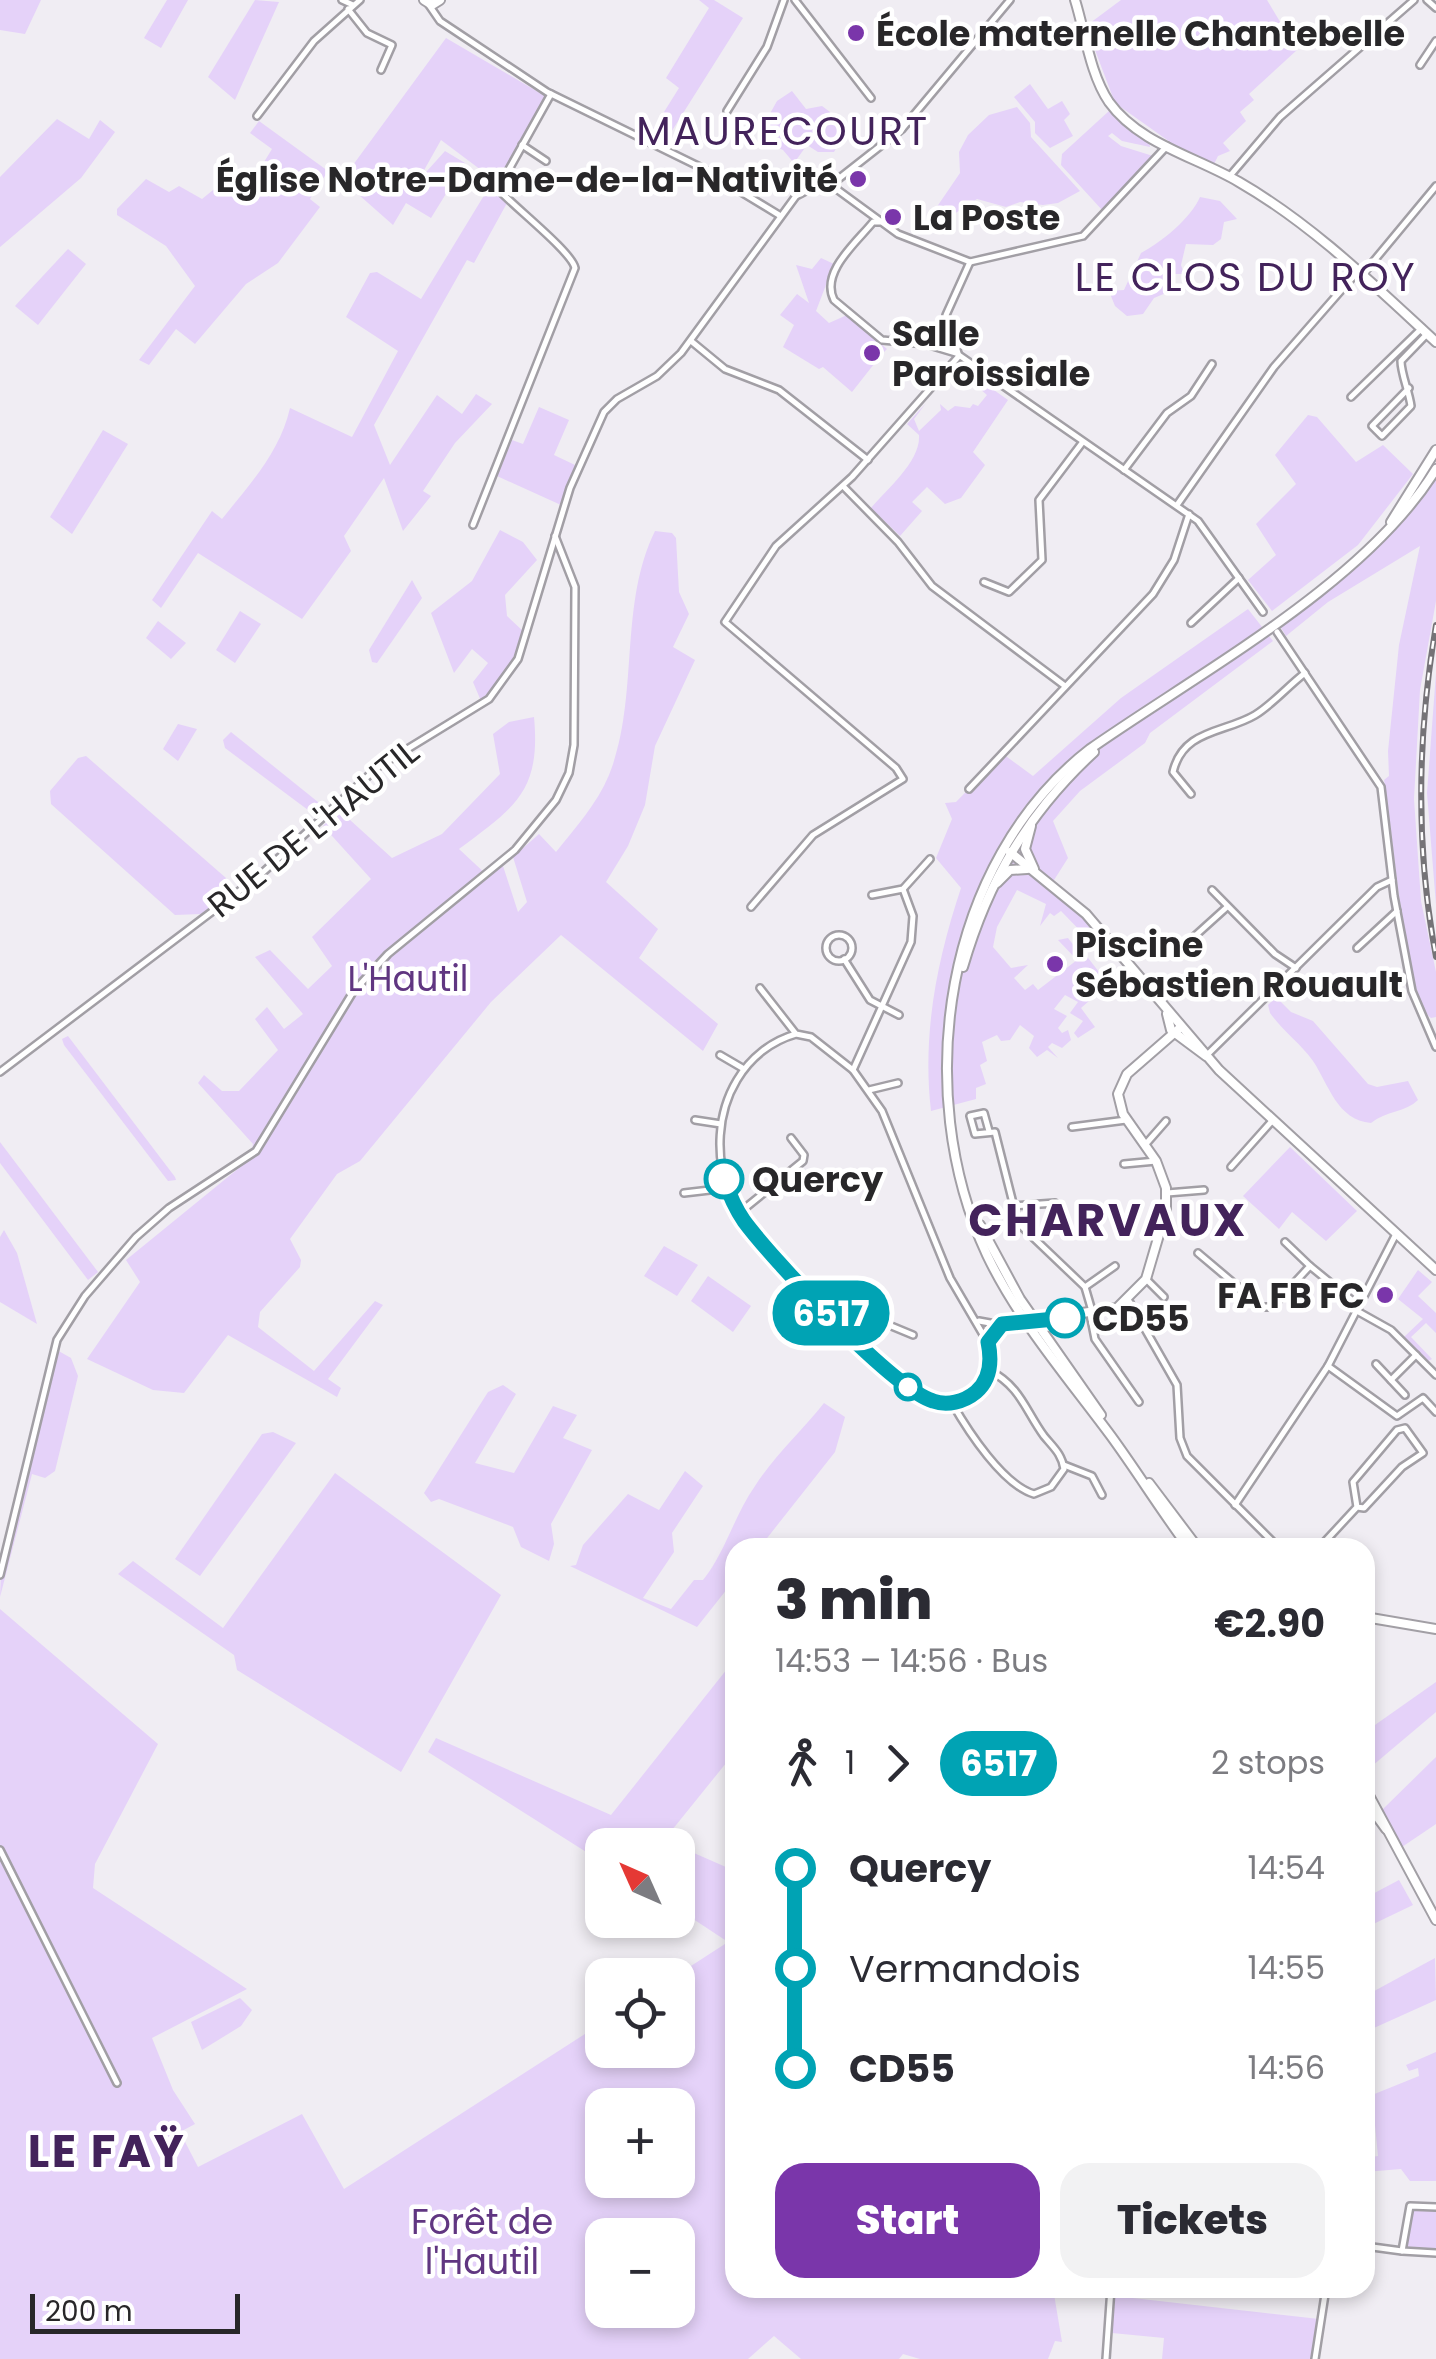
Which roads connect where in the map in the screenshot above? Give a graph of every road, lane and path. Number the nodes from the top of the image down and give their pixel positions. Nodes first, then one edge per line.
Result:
1 (342, 0) edge
2 (360, 0) edge
3 (412, 0) edge
4 (784, 0) edge
5 (795, 0) edge
6 (1010, 0) edge
7 (1075, 0) edge
8 (1414, 0) edge
9 (1427, 0) edge
10 (431, 2) edge
11 (351, 7) junction
12 (1436, 8) edge
13 (1436, 41) edge
14 (1420, 65) dead end
15 (381, 70) dead end
16 (551, 94) junction
17 (871, 98) dead end
18 (727, 112) dead end
19 (257, 116) dead end
20 (522, 145) junction
21 (1167, 146) junction
22 (546, 161) dead end
23 (1229, 177) junction
24 (834, 183) junction
25 (1436, 186) edge
26 (796, 196) junction
27 (771, 207) junction
28 (779, 218) junction
29 (874, 220) junction
30 (970, 262) junction
31 (1360, 272) junction
32 (1424, 331) junction
33 (691, 341) junction
34 (1436, 342) edge
35 (959, 356) junction
36 (1212, 364) dead end
37 (1408, 388) junction
38 (1351, 397) dead end
39 (1082, 443) junction
40 (1436, 450) edge
41 (868, 460) junction
42 (1124, 470) junction
43 (1436, 470) edge
44 (843, 486) junction
45 (1177, 505) junction
46 (1189, 514) junction
47 (472, 525) dead end
48 (555, 536) junction
49 (1366, 552) junction
50 (1240, 578) junction
51 (984, 582) dead end
52 (1262, 612) dead end
53 (1191, 623) dead end
54 (1276, 632) dead end
55 (1304, 673) junction
56 (1065, 686) junction
57 (1123, 727) junction
58 (1092, 753) junction
59 (969, 790) dead end
60 (1043, 792) junction
61 (1191, 794) dead end
62 (1010, 852) junction
63 (930, 859) dead end
64 (1031, 871) junction
65 (1044, 879) junction
66 (1392, 880) junction
67 (903, 889) junction
68 (1212, 890) dead end
69 (872, 894) dead end
70 (1227, 906) junction
71 (751, 907) dead end
72 (1398, 911) junction
73 (1186, 944) dead end
74 (1358, 948) dead end
75 (844, 959) junction
76 (965, 961) junction
77 (1296, 968) junction
78 (760, 988) dead end
79 (879, 1006) junction
80 (952, 1010) junction
81 (899, 1015) dead end
82 (1432, 1029) edge
83 (1174, 1030) junction
84 (796, 1034) junction
85 (1435, 1045) edge
86 (720, 1055) dead end
87 (1206, 1056) junction
88 (744, 1070) junction
89 (852, 1070) junction
90 (0, 1072) edge
91 (898, 1083) dead end
92 (868, 1090) junction
93 (694, 1120) dead end
94 (1126, 1120) junction
95 (1166, 1121) dead end
96 (1272, 1121) junction
97 (721, 1124) junction
98 (1072, 1127) dead end
99 (989, 1131) junction
100 (791, 1138) dead end
101 (1145, 1145) junction
102 (1156, 1161) junction
103 (1124, 1164) dead end
104 (1231, 1166) dead end
105 (727, 1188) junction
106 (1204, 1190) dead end
107 (684, 1192) dead end
108 (1167, 1193) junction
109 (968, 1196) junction
110 (1055, 1202) dead end
111 (1014, 1206) junction
112 (738, 1213) junction
113 (1396, 1234) junction
114 (1285, 1242) dead end
115 (1198, 1253) dead end
116 (1114, 1266) dead end
117 (1310, 1266) junction
118 (1436, 1270) edge
119 (1146, 1279) junction
120 (1085, 1287) junction
121 (1164, 1297) dead end
122 (1128, 1301) junction
123 (1358, 1309) junction
124 (1092, 1314) junction
125 (976, 1320) junction
126 (1031, 1321) junction
127 (988, 1324) junction
128 (1002, 1324) junction
129 (982, 1330) junction
130 (994, 1331) junction
131 (852, 1334) junction
132 (913, 1334) dead end
133 (988, 1342) junction
134 (1416, 1356) junction
135 (1376, 1364) dead end
136 (1328, 1366) junction
137 (990, 1370) junction
138 (1436, 1375) edge
139 (1391, 1380) junction
140 (1406, 1395) dead end
141 (1138, 1402) dead end
142 (952, 1403) junction
143 (1436, 1412) edge
144 (1064, 1465) junction
145 (1102, 1495) dead end
146 (1235, 1505) junction
147 (1357, 1508) junction
148 (1183, 1538) edge
149 (1191, 1538) edge
150 (1270, 1538) edge
151 (1329, 1538) edge
152 (0, 1575) edge
153 (1375, 1619) edge
154 (1436, 1629) edge
155 (1375, 1806) edge
156 (1375, 1814) edge
157 (0, 1850) edge
158 (1400, 1850) junction
159 (1436, 1920) edge
160 (117, 2083) dead end
161 (1436, 2207) edge
162 (1375, 2247) edge
163 (1402, 2250) junction
164 (1436, 2253) edge
165 (1110, 2298) edge
166 (1324, 2298) edge
167 (1106, 2359) edge
168 (1314, 2359) edge

1 - 11 street
2 - 11 street
3 - 10 main road
4 - 18 street
5 - 17 street
6 - 24 street
7 - 21 main road
8 - 23 street
9 - 12 street
10 - 16 street
11 - 15 street
11 - 19 street
13 - 14 street
16 - 20 street
16 - 27 street
20 - 22 street
20 - 47 street
21 - 23 main road
21 - 30 street
23 - 31 main road
24 - 26 street
24 - 29 street
25 - 31 street
26 - 27 street
26 - 28 street, RUE DE L'HAUTIL
27 - 28 street
28 - 33 street, RUE DE L'HAUTIL
29 - 30 street
29 - 35 street
30 - 35 street
31 - 32 main road
31 - 45 street
32 - 34 main road
32 - 37 street
32 - 38 street
33 - 41 street
33 - 48 street, RUE DE L'HAUTIL
35 - 39 street
35 - 41 street
36 - 42 street
37 - 37 street
39 - 42 street
39 - 51 street
40 - 49 main road
41 - 44 street
42 - 45 street
43 - 49 main road
44 - 56 street
44 - 71 street
45 - 46 street
46 - 50 street
46 - 56 street
48 - 90 street, RUE DE L'HAUTIL
48 - 152 street
49 - 57 main road
50 - 52 street
50 - 53 street
54 - 55 street
55 - 61 street
55 - 66 street
56 - 59 street
57 - 58 main road
57 - 60 main road
58 - 62 main road
58 - 65 main road
60 - 62 main road
60 - 80 main road
62 - 64 main road
62 - 76 main road
63 - 67 street
64 - 65 main road
64 - 76 main road
65 - 83 main road
66 - 72 street
66 - 77 street
67 - 69 street
67 - 79 street
68 - 70 street
70 - 73 street
70 - 77 street
72 - 74 street
72 - 82 street
75 - 75 street
75 - 79 street
76 - 80 main road
77 - 87 street
78 - 84 street
79 - 81 street
79 - 89 street
80 - 109 main road
82 - 85 street
83 - 87 main road
83 - 94 main road
84 - 88 street
84 - 89 street
86 - 88 street
87 - 96 main road
88 - 97 street
89 - 92 street
91 - 92 street
92 - 125 street
93 - 97 street
94 - 98 street
94 - 101 main road
95 - 101 street
96 - 104 street
96 - 113 main road
97 - 105 street
99 - 99 street
99 - 111 street
100 - 112 street
101 - 102 main road
102 - 103 street
102 - 108 main road
105 - 107 street
105 - 112 street
106 - 108 street
108 - 119 main road
109 - 126 main road
109 - 126 main road
110 - 111 street
111 - 120 street
112 - 131 street
113 - 118 main road
113 - 123 street
114 - 117 street
115 - 117 street
116 - 120 street
117 - 123 street
119 - 121 street
119 - 122 main road
120 - 124 street
122 - 124 main road
122 - 146 street
123 - 134 street
123 - 136 street
124 - 126 main road
124 - 141 street
125 - 127 street
125 - 129 street
126 - 128 street
126 - 148 main road
126 - 149 main road
127 - 128 street
127 - 129 street
128 - 130 street
129 - 130 street
129 - 133 street
130 - 133 street
131 - 132 street
131 - 142 street
133 - 137 street
134 - 138 street
134 - 139 street
135 - 139 street
136 - 143 street
136 - 146 street
137 - 142 street
137 - 144 street
139 - 140 street
142 - 144 street
144 - 145 street
146 - 150 street
147 - 147 street
147 - 151 street
153 - 154 main road
155 - 158 main road
156 - 158 main road
157 - 160 street
158 - 159 main road
161 - 163 street
162 - 163 street
163 - 164 street
165 - 167 street
166 - 168 street

